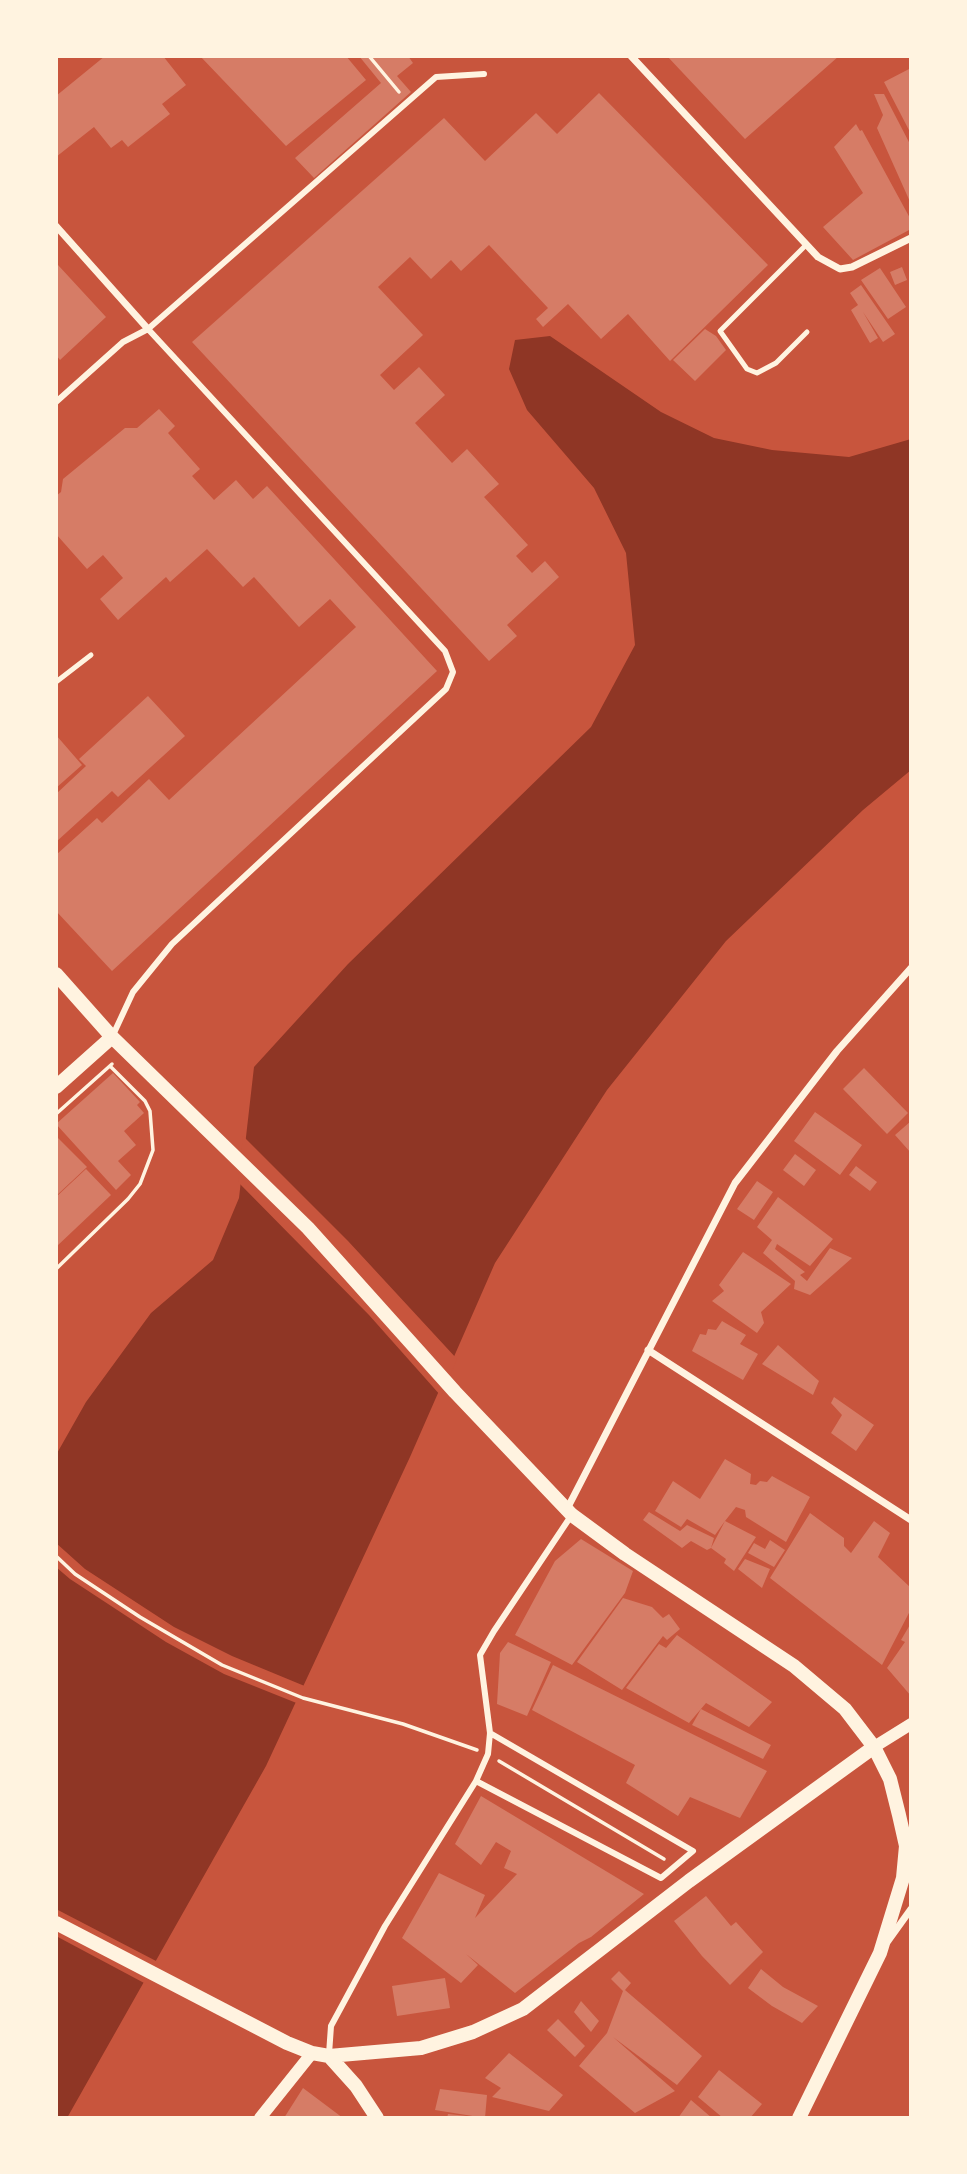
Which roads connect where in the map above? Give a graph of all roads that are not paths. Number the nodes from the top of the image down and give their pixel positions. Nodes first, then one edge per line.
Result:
1 (631, 56) edge
2 (484, 74) dead end
3 (56, 226) edge
4 (911, 238) edge
5 (805, 246) junction
6 (148, 329) junction
7 (807, 332) dead end
8 (56, 402) edge
9 (91, 655) dead end
10 (56, 682) edge
11 (911, 968) edge
12 (56, 974) edge
13 (112, 1037) junction
14 (56, 1087) edge
15 (648, 1350) junction
16 (566, 1508) junction
17 (911, 1520) edge
18 (911, 1724) edge
19 (490, 1733) junction
20 (874, 1747) junction
21 (476, 1781) junction
22 (911, 1909) edge
23 (56, 1923) edge
24 (880, 1953) junction
25 (312, 2053) junction
26 (329, 2056) junction
27 (260, 2118) edge
28 (377, 2118) edge
29 (799, 2118) edge

1 - 5 street
2 - 6 street
3 - 6 street
4 - 5 street
5 - 7 lane
6 - 8 street
6 - 13 street
9 - 10 lane
11 - 15 street
12 - 13 main road
13 - 14 main road
13 - 16 main road
15 - 16 street
15 - 17 street
16 - 19 street
16 - 20 main road
18 - 20 street
19 - 21 street
19 - 21 street
20 - 24 main road
20 - 26 main road
21 - 26 street
22 - 24 street
23 - 25 main road
24 - 29 main road
25 - 26 main road
25 - 27 street
26 - 28 main road

